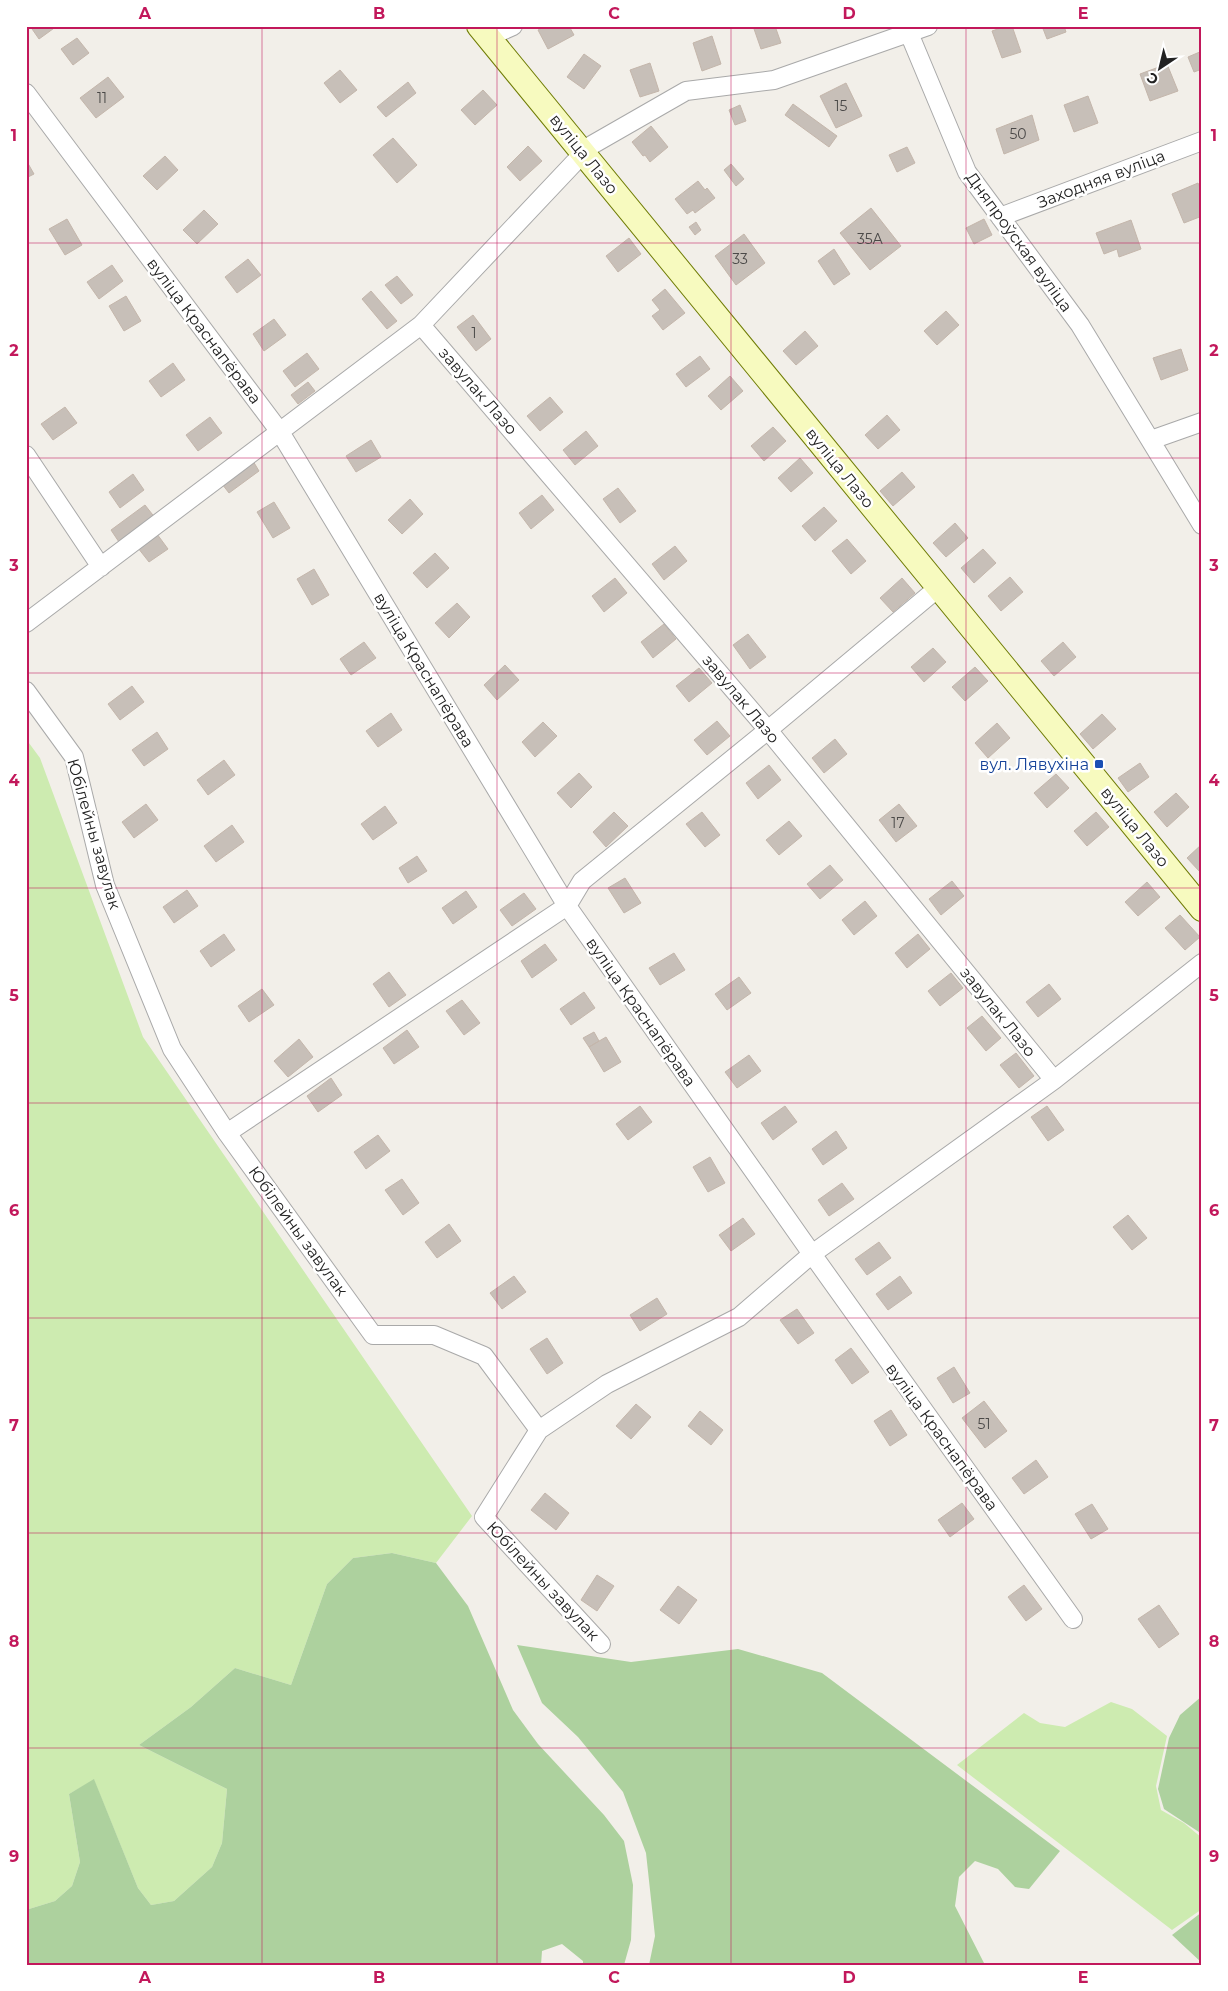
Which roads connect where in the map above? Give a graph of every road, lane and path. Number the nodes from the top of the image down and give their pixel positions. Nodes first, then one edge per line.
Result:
1 (513, 26) edge
2 (928, 26) edge
3 (908, 30) edge
4 (483, 32) edge
5 (26, 94) edge
6 (1202, 141) edge
7 (583, 152) junction
8 (1000, 217) junction
9 (421, 325) junction
10 (1202, 422) edge
11 (280, 432) junction
12 (1151, 440) junction
13 (26, 455) edge
14 (1202, 524) edge
15 (101, 567) junction
16 (938, 588) junction
17 (26, 623) edge
18 (26, 691) edge
19 (768, 730) junction
20 (567, 906) junction
21 (1202, 909) edge
22 (1202, 963) edge
23 (1054, 1080) junction
24 (227, 1133) junction
25 (812, 1254) junction
26 (539, 1430) junction
27 (1073, 1619) dead end
28 (601, 1644) dead end

1 - 4 street
2 - 3 street
3 - 7 street
3 - 8 street, Дняпроўская вуліца
4 - 7 main road, вуліца Лазо
5 - 11 street, вуліца Краснапёрава
6 - 8 street, Заходняя вуліца
7 - 9 street
7 - 16 main road, вуліца Лазо
8 - 12 street, Дняпроўская вуліца
9 - 11 street
9 - 19 street, завулак Лазо
10 - 12 street
11 - 15 street
11 - 20 street, вуліца Краснапёрава
12 - 14 street, Дняпроўская вуліца
13 - 15 street
15 - 17 street
16 - 19 street
16 - 21 main road, вуліца Лазо
18 - 24 street, Юбілейны завулак
19 - 20 street
19 - 23 street, завулак Лазо
20 - 24 street
20 - 25 street, вуліца Краснапёрава
22 - 23 street
23 - 25 street
24 - 26 street, Юбілейны завулак
25 - 26 street
25 - 27 street, вуліца Краснапёрава
26 - 28 street, Юбілейны завулак

